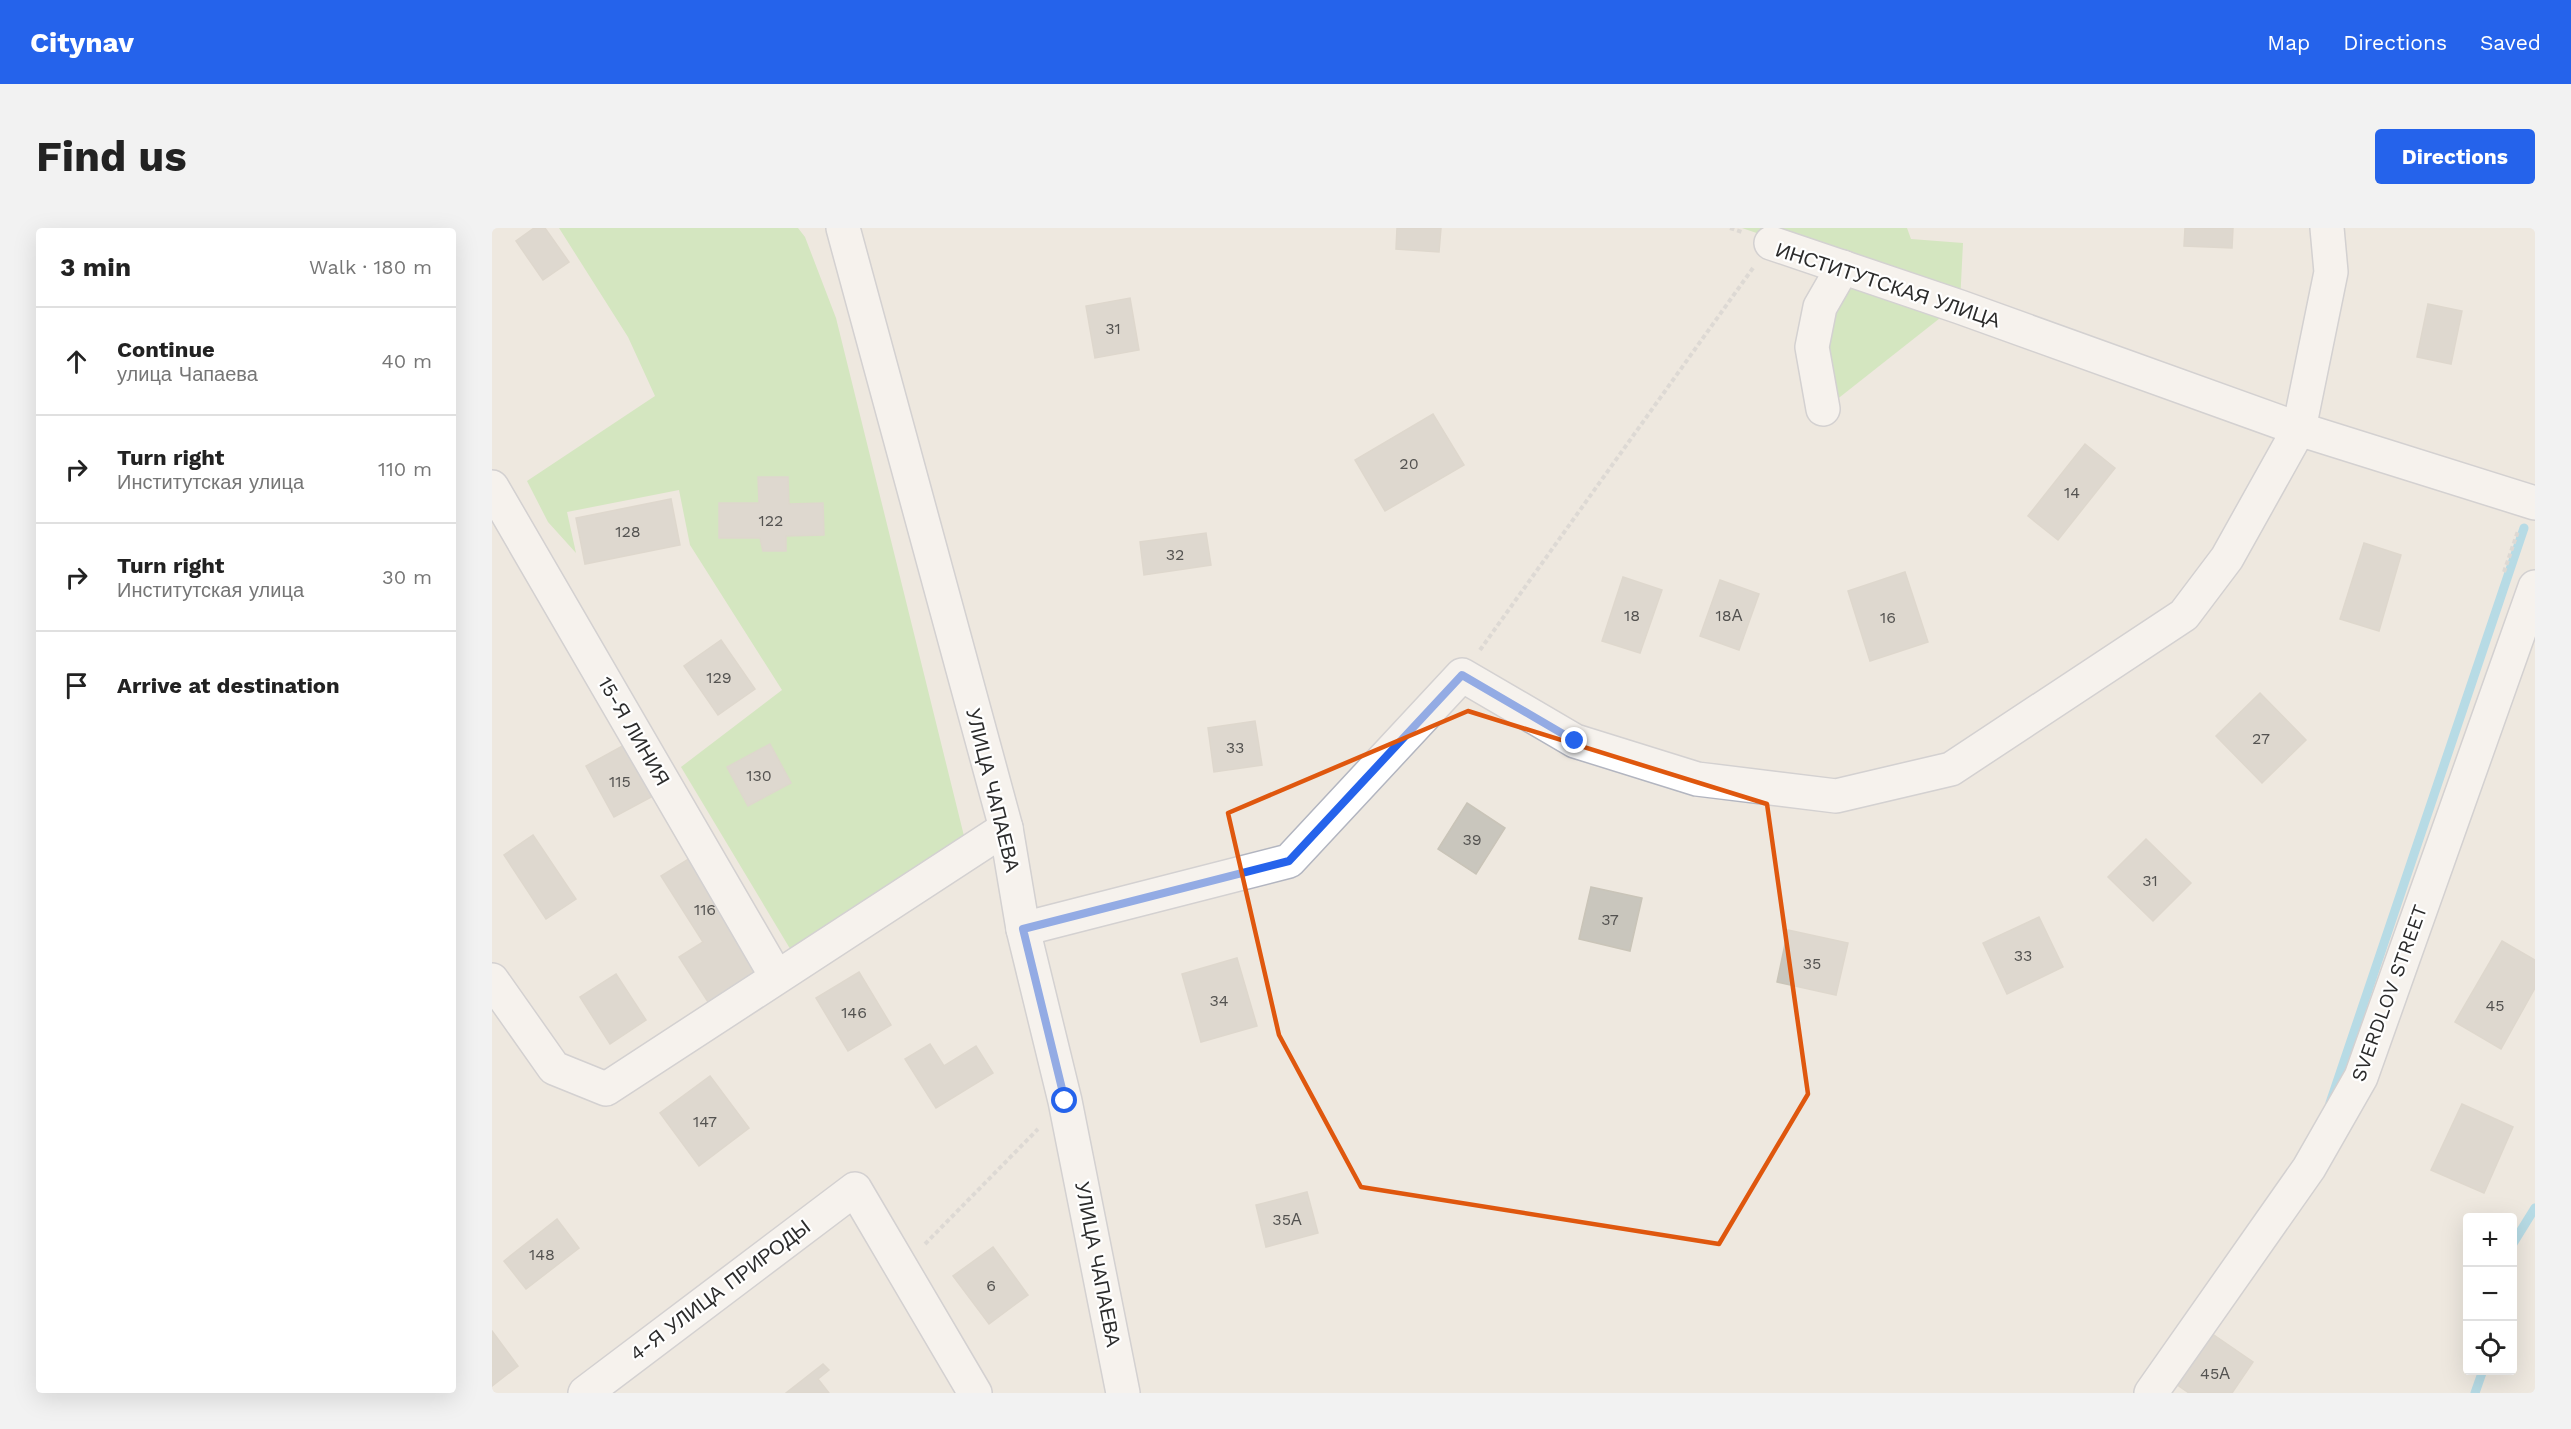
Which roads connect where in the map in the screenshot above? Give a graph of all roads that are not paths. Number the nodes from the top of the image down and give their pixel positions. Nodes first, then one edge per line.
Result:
1 (843, 228) edge
2 (2327, 228) edge
3 (1771, 243) road end
4 (1843, 267) junction
5 (1823, 409) dead end
6 (2299, 429) junction
7 (492, 487) edge
8 (2532, 502) edge
9 (2535, 587) edge
10 (1006, 828) junction
11 (1023, 929) junction
12 (776, 976) junction
13 (492, 980) edge
14 (964, 1388) edge
15 (585, 1393) edge
16 (1123, 1393) edge
17 (2151, 1393) edge

1 - 10 street, УЛИЦА ЧАПАЕВА
2 - 6 street
3 - 4 street, ИНСТИТУТСКАЯ УЛИЦА
4 - 5 street
4 - 6 street, ИНСТИТУТСКАЯ УЛИЦА
6 - 8 street, ИНСТИТУТСКАЯ УЛИЦА
6 - 11 street
7 - 12 street, 15-Я ЛИНИЯ
9 - 17 street, SVERDLOV STREET
10 - 11 street, УЛИЦА ЧАПАЕВА
10 - 12 street
11 - 16 street, УЛИЦА ЧАПАЕВА
12 - 13 street
14 - 15 street, 4-Я УЛИЦА ПРИРОДЫ

